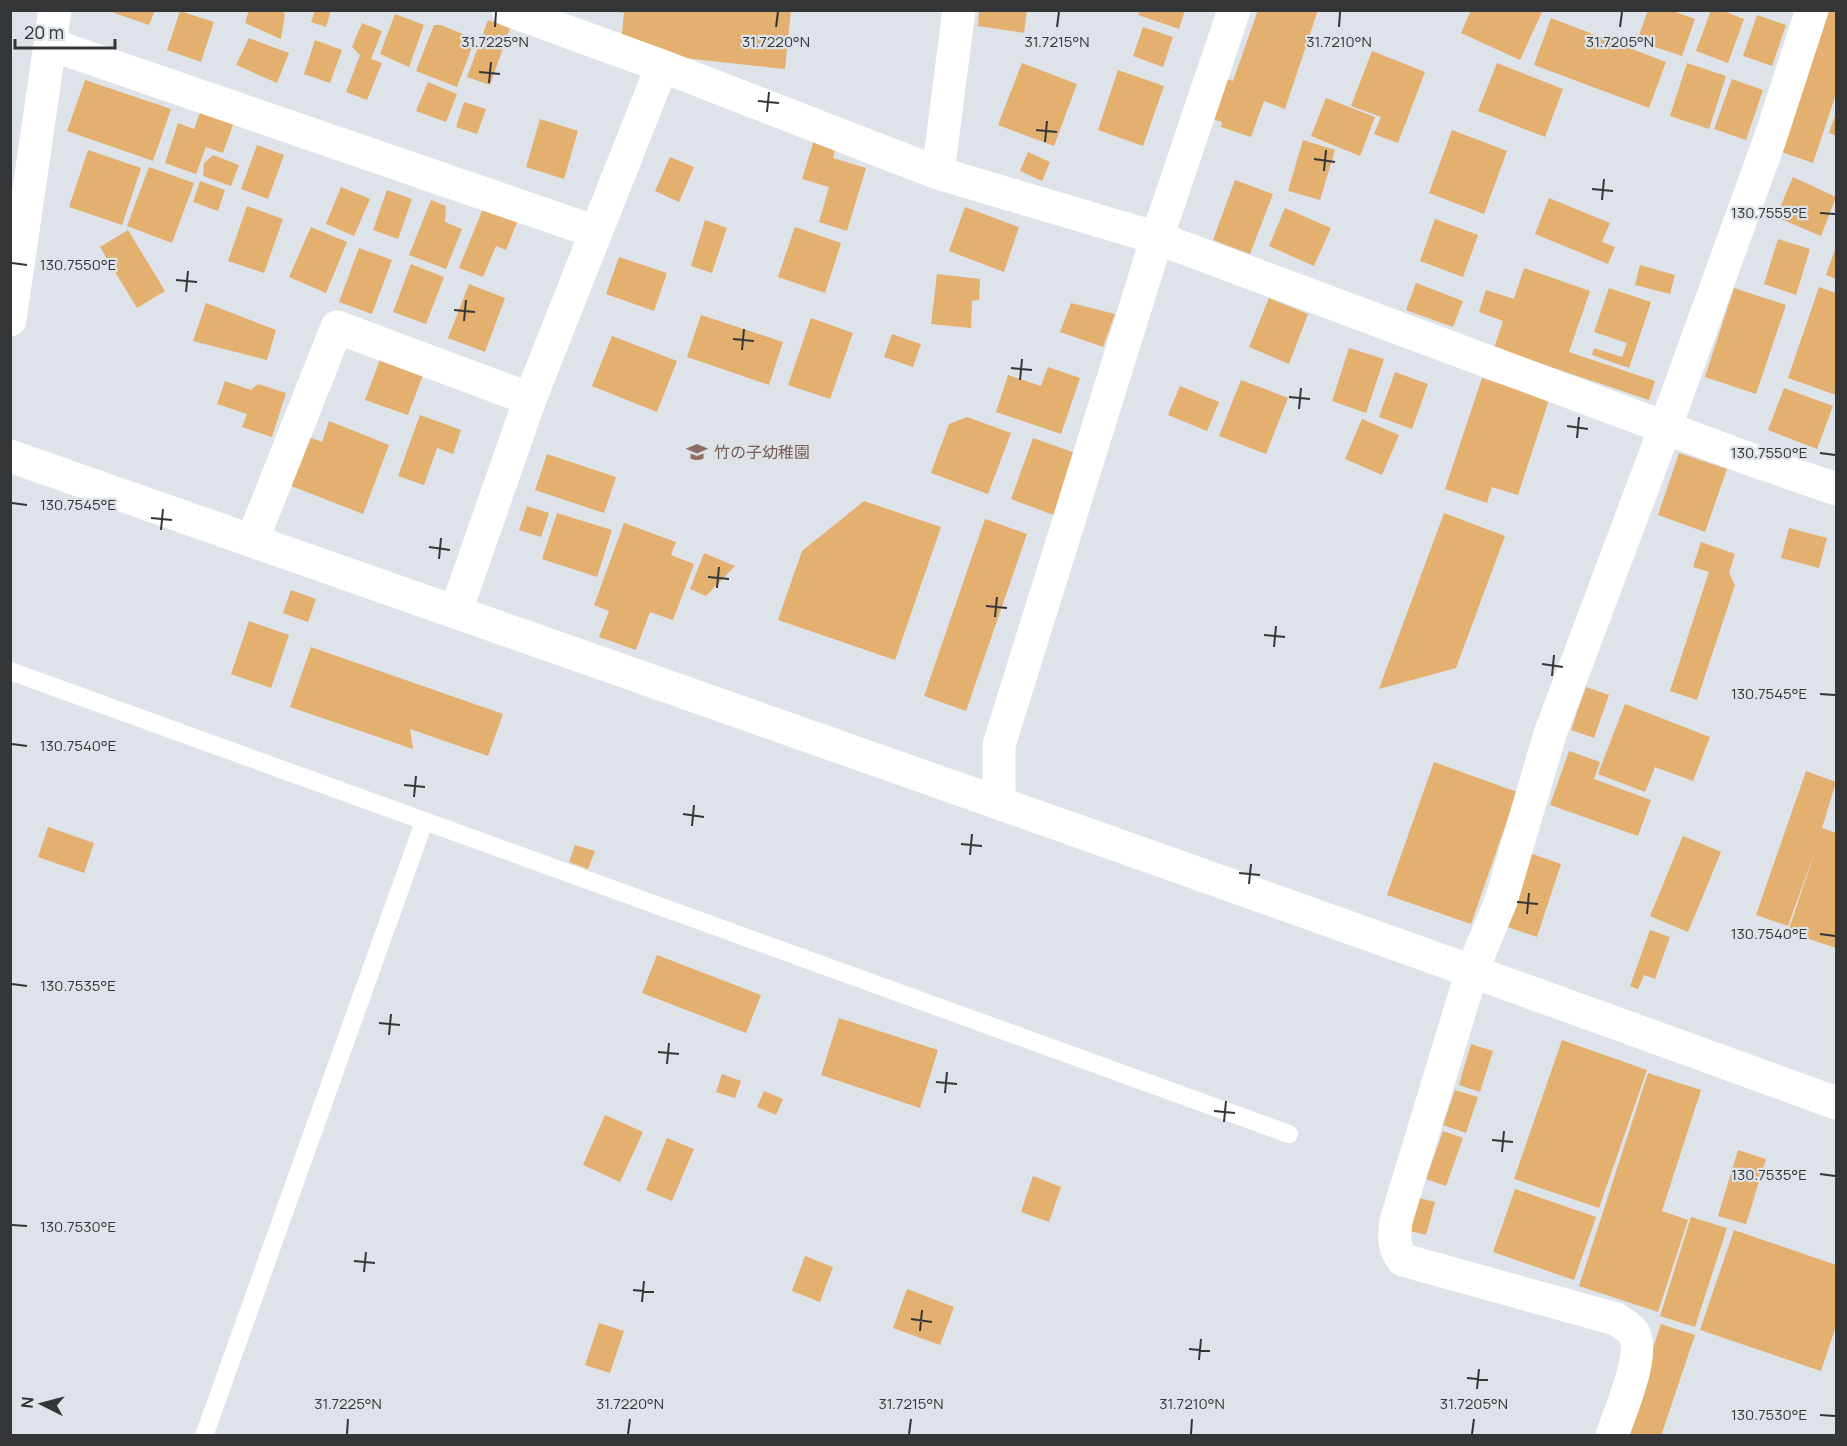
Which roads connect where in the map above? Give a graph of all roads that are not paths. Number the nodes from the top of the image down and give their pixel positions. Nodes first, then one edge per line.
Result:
1 (55, 10) edge
2 (508, 10) edge
3 (959, 10) edge
4 (1234, 10) edge
5 (1812, 10) edge
6 (52, 45) junction
7 (662, 66) junction
8 (938, 173) junction
9 (596, 232) junction
10 (1157, 238) junction
11 (10, 320) edge
12 (530, 399) junction
13 (1665, 428) junction
14 (10, 456) edge
15 (1836, 489) edge
16 (252, 541) junction
17 (456, 611) junction
18 (10, 671) edge
19 (999, 803) junction
20 (424, 822) junction
21 (1472, 970) junction
22 (1836, 1103) edge
23 (1289, 1134) dead end
24 (204, 1436) edge
25 (1612, 1436) edge

1 - 6 street
2 - 7 street
3 - 8 street
4 - 10 street
5 - 13 street
6 - 9 street
6 - 11 street
7 - 8 street
7 - 9 street
8 - 10 street
9 - 12 street
10 - 13 street
10 - 19 street
12 - 16 street
12 - 17 street
13 - 15 street
13 - 21 street
14 - 16 street
16 - 17 street
17 - 19 street
18 - 20 lane
19 - 21 street
20 - 23 lane
20 - 24 lane
21 - 22 street
21 - 25 street

